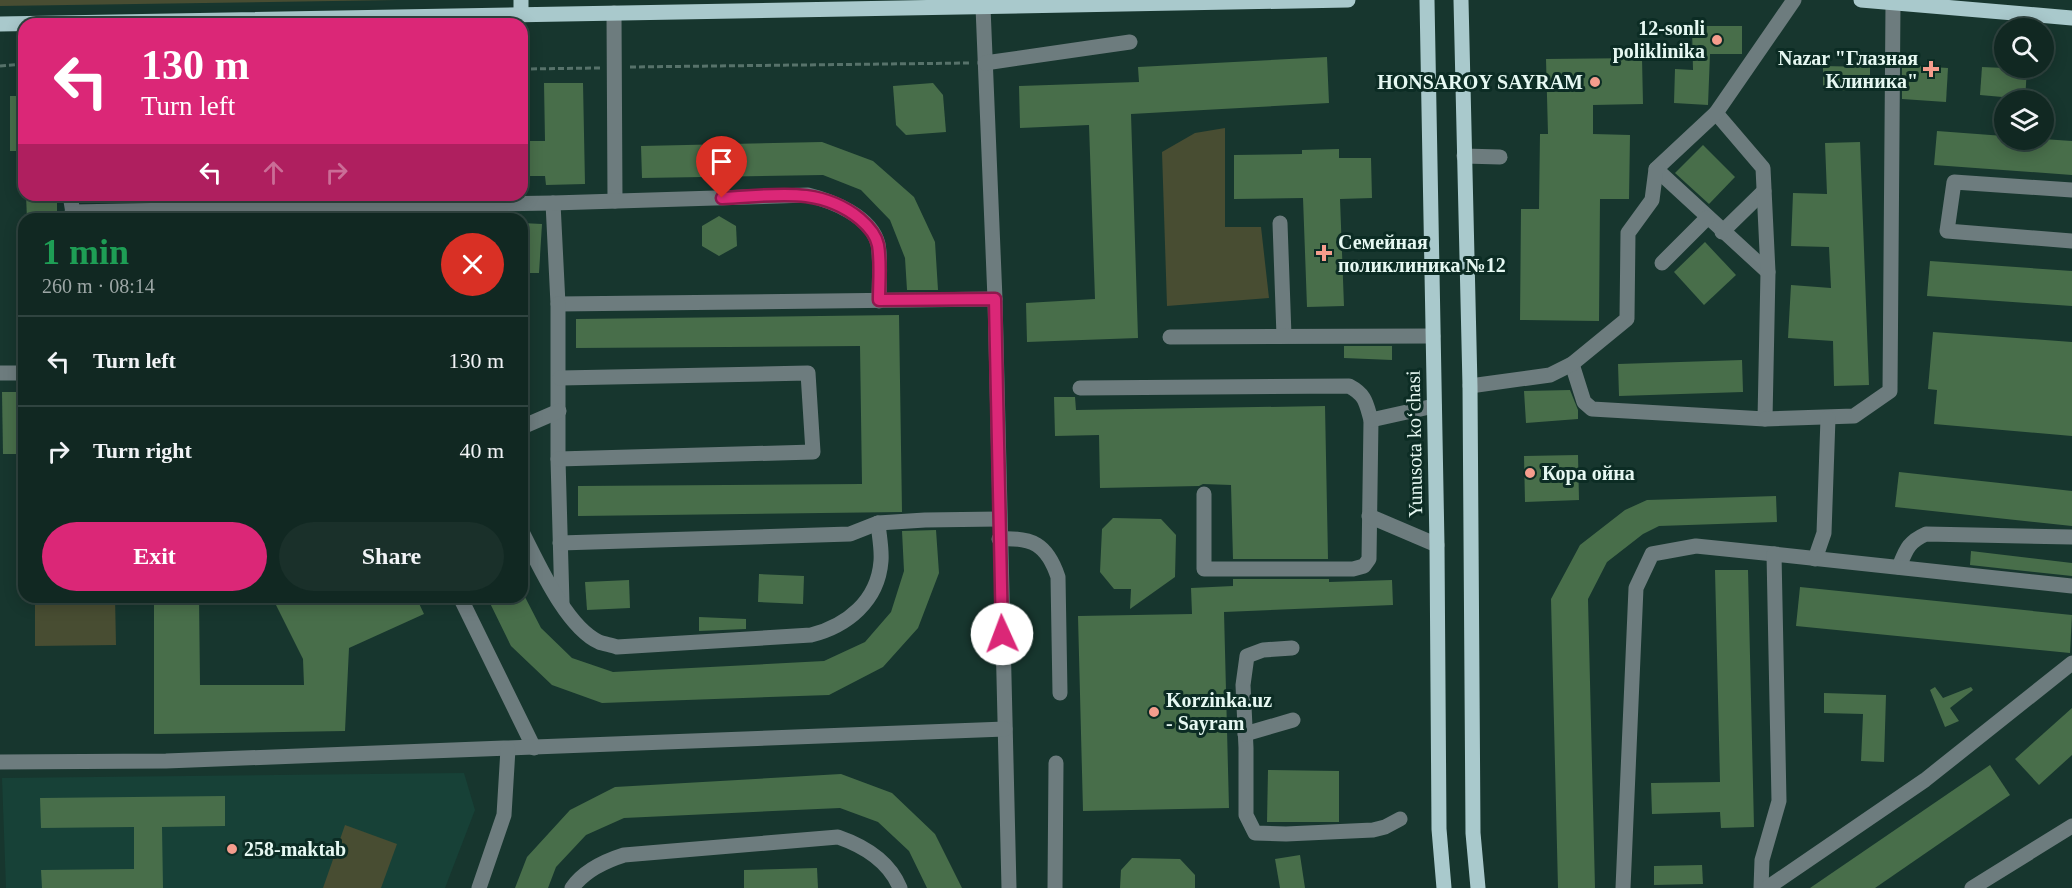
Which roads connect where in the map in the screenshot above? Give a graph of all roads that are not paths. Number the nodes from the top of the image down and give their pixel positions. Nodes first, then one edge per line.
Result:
1 (1347, 0) edge
2 (1427, 0) edge
3 (1461, 0) edge
4 (1794, 0) edge
5 (1861, 0) edge
6 (1893, 3) junction
7 (983, 7) junction
8 (521, 8) edge
9 (614, 13) junction
10 (233, 18) edge
11 (2072, 18) edge
12 (0, 24) edge
13 (18, 24) edge
14 (1130, 42) dead end
15 (986, 63) junction
16 (1716, 113) junction
17 (1464, 156) junction
18 (1500, 157) dead end
19 (1656, 169) junction
20 (2072, 190) edge
21 (1764, 191) junction
22 (615, 201) junction
23 (553, 202) junction
24 (147, 213) edge
25 (1707, 218) junction
26 (1280, 223) dead end
27 (1722, 232) junction
28 (2072, 241) edge
29 (1662, 263) dead end
30 (1768, 272) junction
31 (995, 299) junction
32 (879, 300) junction
33 (558, 304) junction
34 (1284, 336) junction
35 (1433, 336) junction
36 (1170, 337) dead end
37 (1572, 364) junction
38 (0, 373) edge
39 (18, 373) edge
40 (560, 378) junction
41 (1470, 386) junction
42 (1080, 388) dead end
43 (1434, 406) junction
44 (559, 411) junction
45 (1828, 418) junction
46 (1765, 419) junction
47 (1371, 420) junction
48 (528, 424) edge
49 (558, 459) junction
50 (1204, 494) dead end
51 (1369, 516) junction
52 (999, 519) junction
53 (878, 523) junction
54 (2072, 537) edge
55 (999, 539) junction
56 (560, 543) junction
57 (528, 544) edge
58 (1437, 545) junction
59 (1774, 554) junction
60 (1815, 559) junction
61 (1899, 567) junction
62 (2072, 585) edge
63 (463, 603) edge
64 (562, 603) junction
65 (1292, 648) dead end
66 (2072, 663) edge
67 (1060, 693) dead end
68 (1293, 720) dead end
69 (1005, 729) junction
70 (1245, 734) junction
71 (534, 748) junction
72 (508, 749) junction
73 (0, 762) edge
74 (1056, 763) dead end
75 (1400, 819) dead end
76 (2072, 826) edge
77 (479, 888) edge
78 (572, 888) edge
79 (900, 888) edge
80 (1009, 888) edge
81 (1055, 888) edge
82 (1444, 888) edge
83 (1478, 888) edge
84 (1623, 888) edge
85 (1761, 888) edge
86 (1767, 888) edge
87 (1972, 888) edge

1 - 7 main road
2 - 35 main road, Yunusota koʻchasi
3 - 17 main road
4 - 16 street
5 - 6 main road
6 - 11 main road
6 - 45 street
7 - 9 main road
7 - 15 street
8 - 9 main road
8 - 10 main road
9 - 22 street
12 - 13 main road
14 - 15 street
15 - 31 street
16 - 19 street
16 - 21 street
17 - 18 street
17 - 41 main road
19 - 25 street
19 - 37 street
20 - 28 street
21 - 27 street
21 - 30 street
22 - 23 street
22 - 32 street
23 - 24 street
23 - 33 street
25 - 27 street
25 - 29 street
26 - 34 street
27 - 30 street
30 - 46 street
31 - 32 street
31 - 52 street
32 - 33 street
33 - 40 street
34 - 35 street
34 - 36 street
35 - 43 main road, Yunusota koʻchasi
37 - 41 street
37 - 46 street
38 - 39 street
40 - 44 street
40 - 49 street
41 - 83 main road
42 - 47 street
43 - 47 street
43 - 58 main road, Yunusota koʻchasi
44 - 48 street
44 - 49 street
45 - 46 street
45 - 60 street
47 - 51 street
49 - 56 street
50 - 51 street
51 - 58 street
52 - 53 street
52 - 55 street
53 - 56 street
53 - 64 street
54 - 61 street
55 - 67 street
55 - 69 street
56 - 64 street
57 - 64 street
58 - 82 main road, Yunusota koʻchasi
59 - 60 street
59 - 84 street
59 - 85 street
60 - 61 street
61 - 62 street
63 - 71 street
65 - 70 street
66 - 86 street
68 - 70 street
69 - 71 street
69 - 80 street
70 - 75 street
71 - 72 street
72 - 73 street
72 - 77 street
74 - 81 street
76 - 87 street
78 - 79 street

